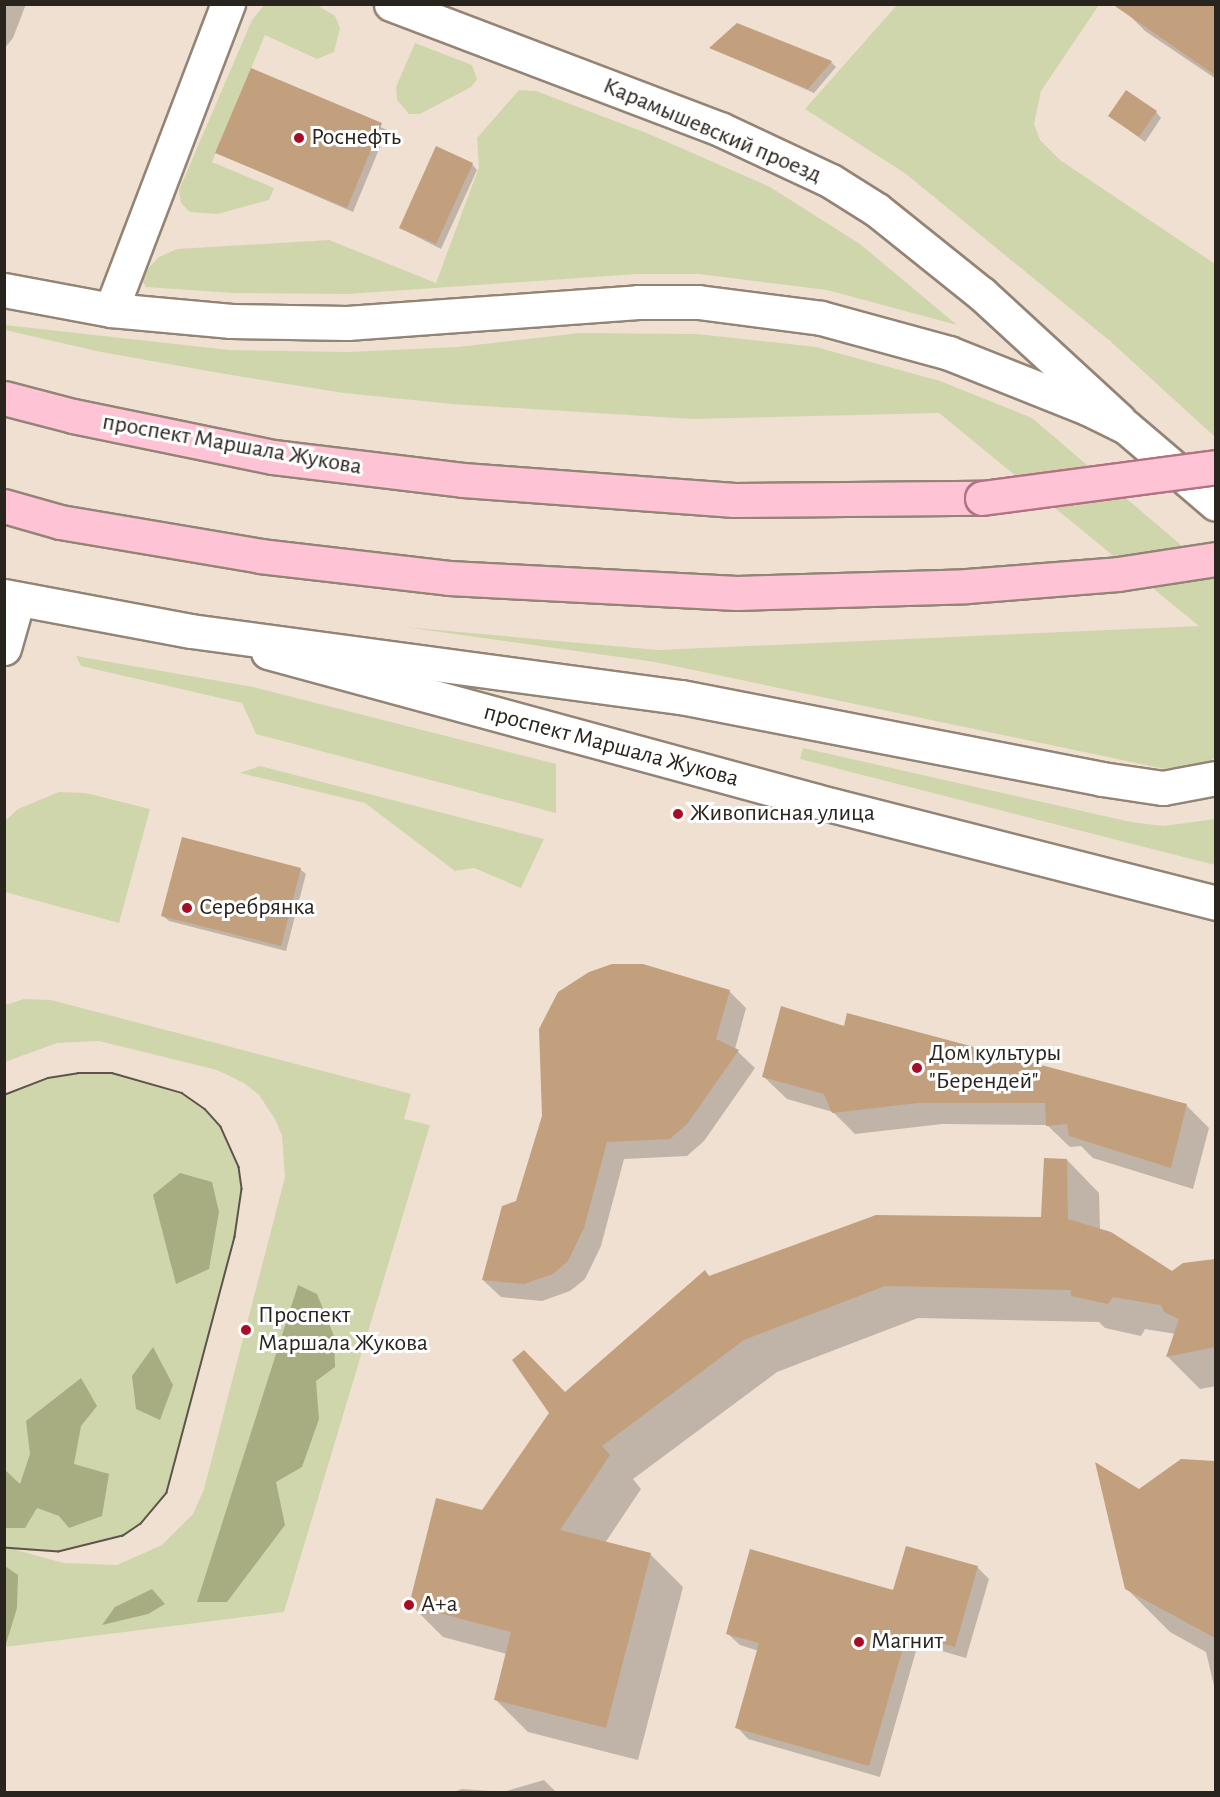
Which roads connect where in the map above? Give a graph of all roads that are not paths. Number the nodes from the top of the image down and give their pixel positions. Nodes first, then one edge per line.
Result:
1 (228, 4) edge
2 (391, 4) edge
3 (4, 290) edge
4 (111, 310) junction
5 (4, 398) edge
6 (1126, 427) junction
7 (1215, 467) edge
8 (1215, 504) edge
9 (4, 506) edge
10 (1215, 559) edge
11 (11, 598) edge
12 (191, 631) junction
13 (4, 648) edge
14 (1215, 778) edge
15 (1215, 903) edge

1 - 4 main road
2 - 6 main road, Карамышевский проезд
3 - 4 main road
4 - 6 main road
5 - 7 main road, проспект Маршала Жукова, bridge
6 - 8 main road, Карамышевский проезд
9 - 10 main road
11 - 12 main road, проспект Маршала Жукова
11 - 13 main road
12 - 14 main road
12 - 15 main road, проспект Маршала Жукова

